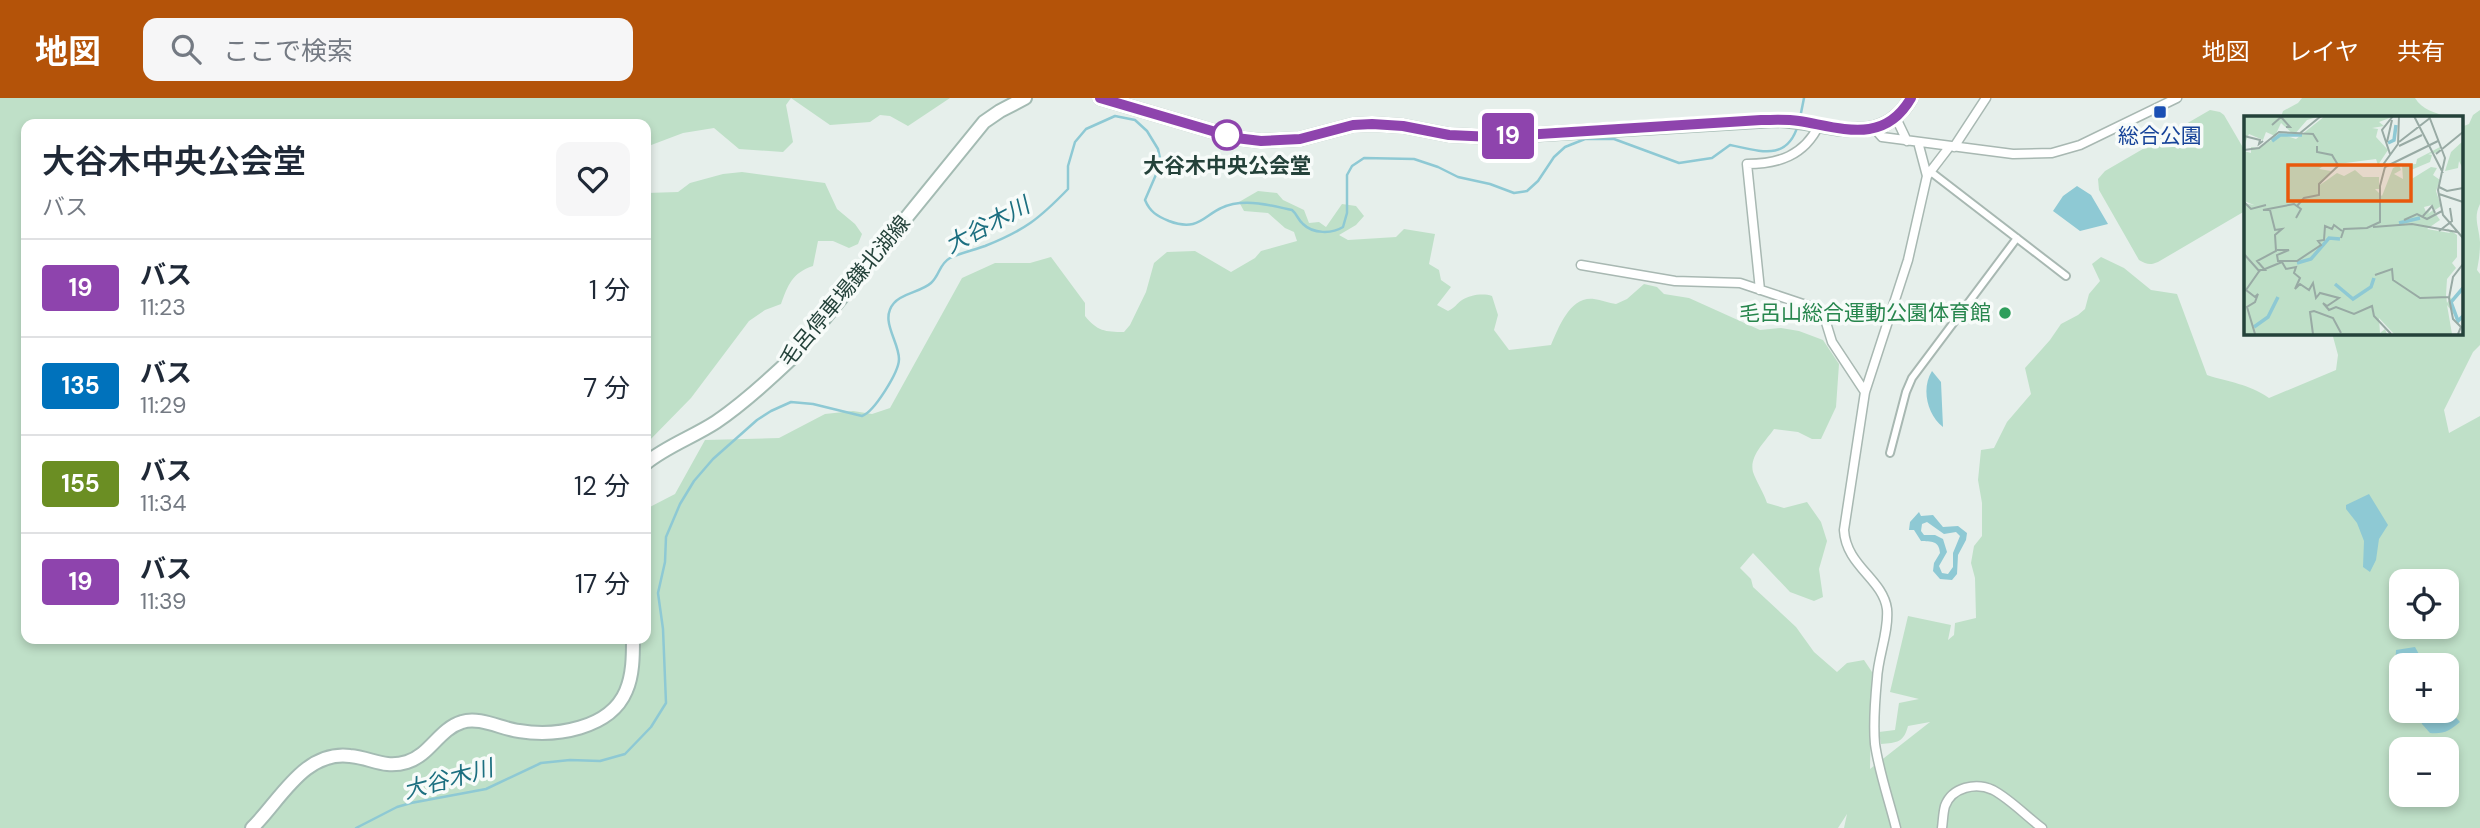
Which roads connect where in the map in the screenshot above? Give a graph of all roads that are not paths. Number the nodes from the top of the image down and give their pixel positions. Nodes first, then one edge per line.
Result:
1 (1025, 98) edge
2 (1100, 98) edge
3 (1911, 98) edge
4 (1986, 98) edge
5 (2178, 98) edge
6 (1896, 118) junction
7 (1819, 125) junction
8 (1874, 128) junction
9 (1907, 141) junction
10 (1918, 142) junction
11 (1952, 146) junction
12 (1929, 174) junction
13 (2017, 238) junction
14 (1581, 265) dead end
15 (2066, 276) dead end
16 (1760, 290) junction
17 (1865, 393) junction
18 (1890, 453) dead end
19 (651, 459) edge
20 (633, 644) edge
21 (252, 828) edge
22 (1896, 828) edge
23 (1942, 828) edge
24 (2042, 828) edge

1 - 19 main road, 毛呂停車場鎌北湖線
2 - 7 main road
3 - 6 main road
4 - 11 street
5 - 11 street
6 - 8 main road
6 - 9 street
7 - 8 main road
7 - 16 street
8 - 9 street
9 - 10 street
10 - 11 street
10 - 12 street
11 - 12 street
12 - 13 street
12 - 17 street
13 - 15 street
13 - 18 street
14 - 16 street
16 - 17 street
17 - 22 street
20 - 21 main road
23 - 24 street

